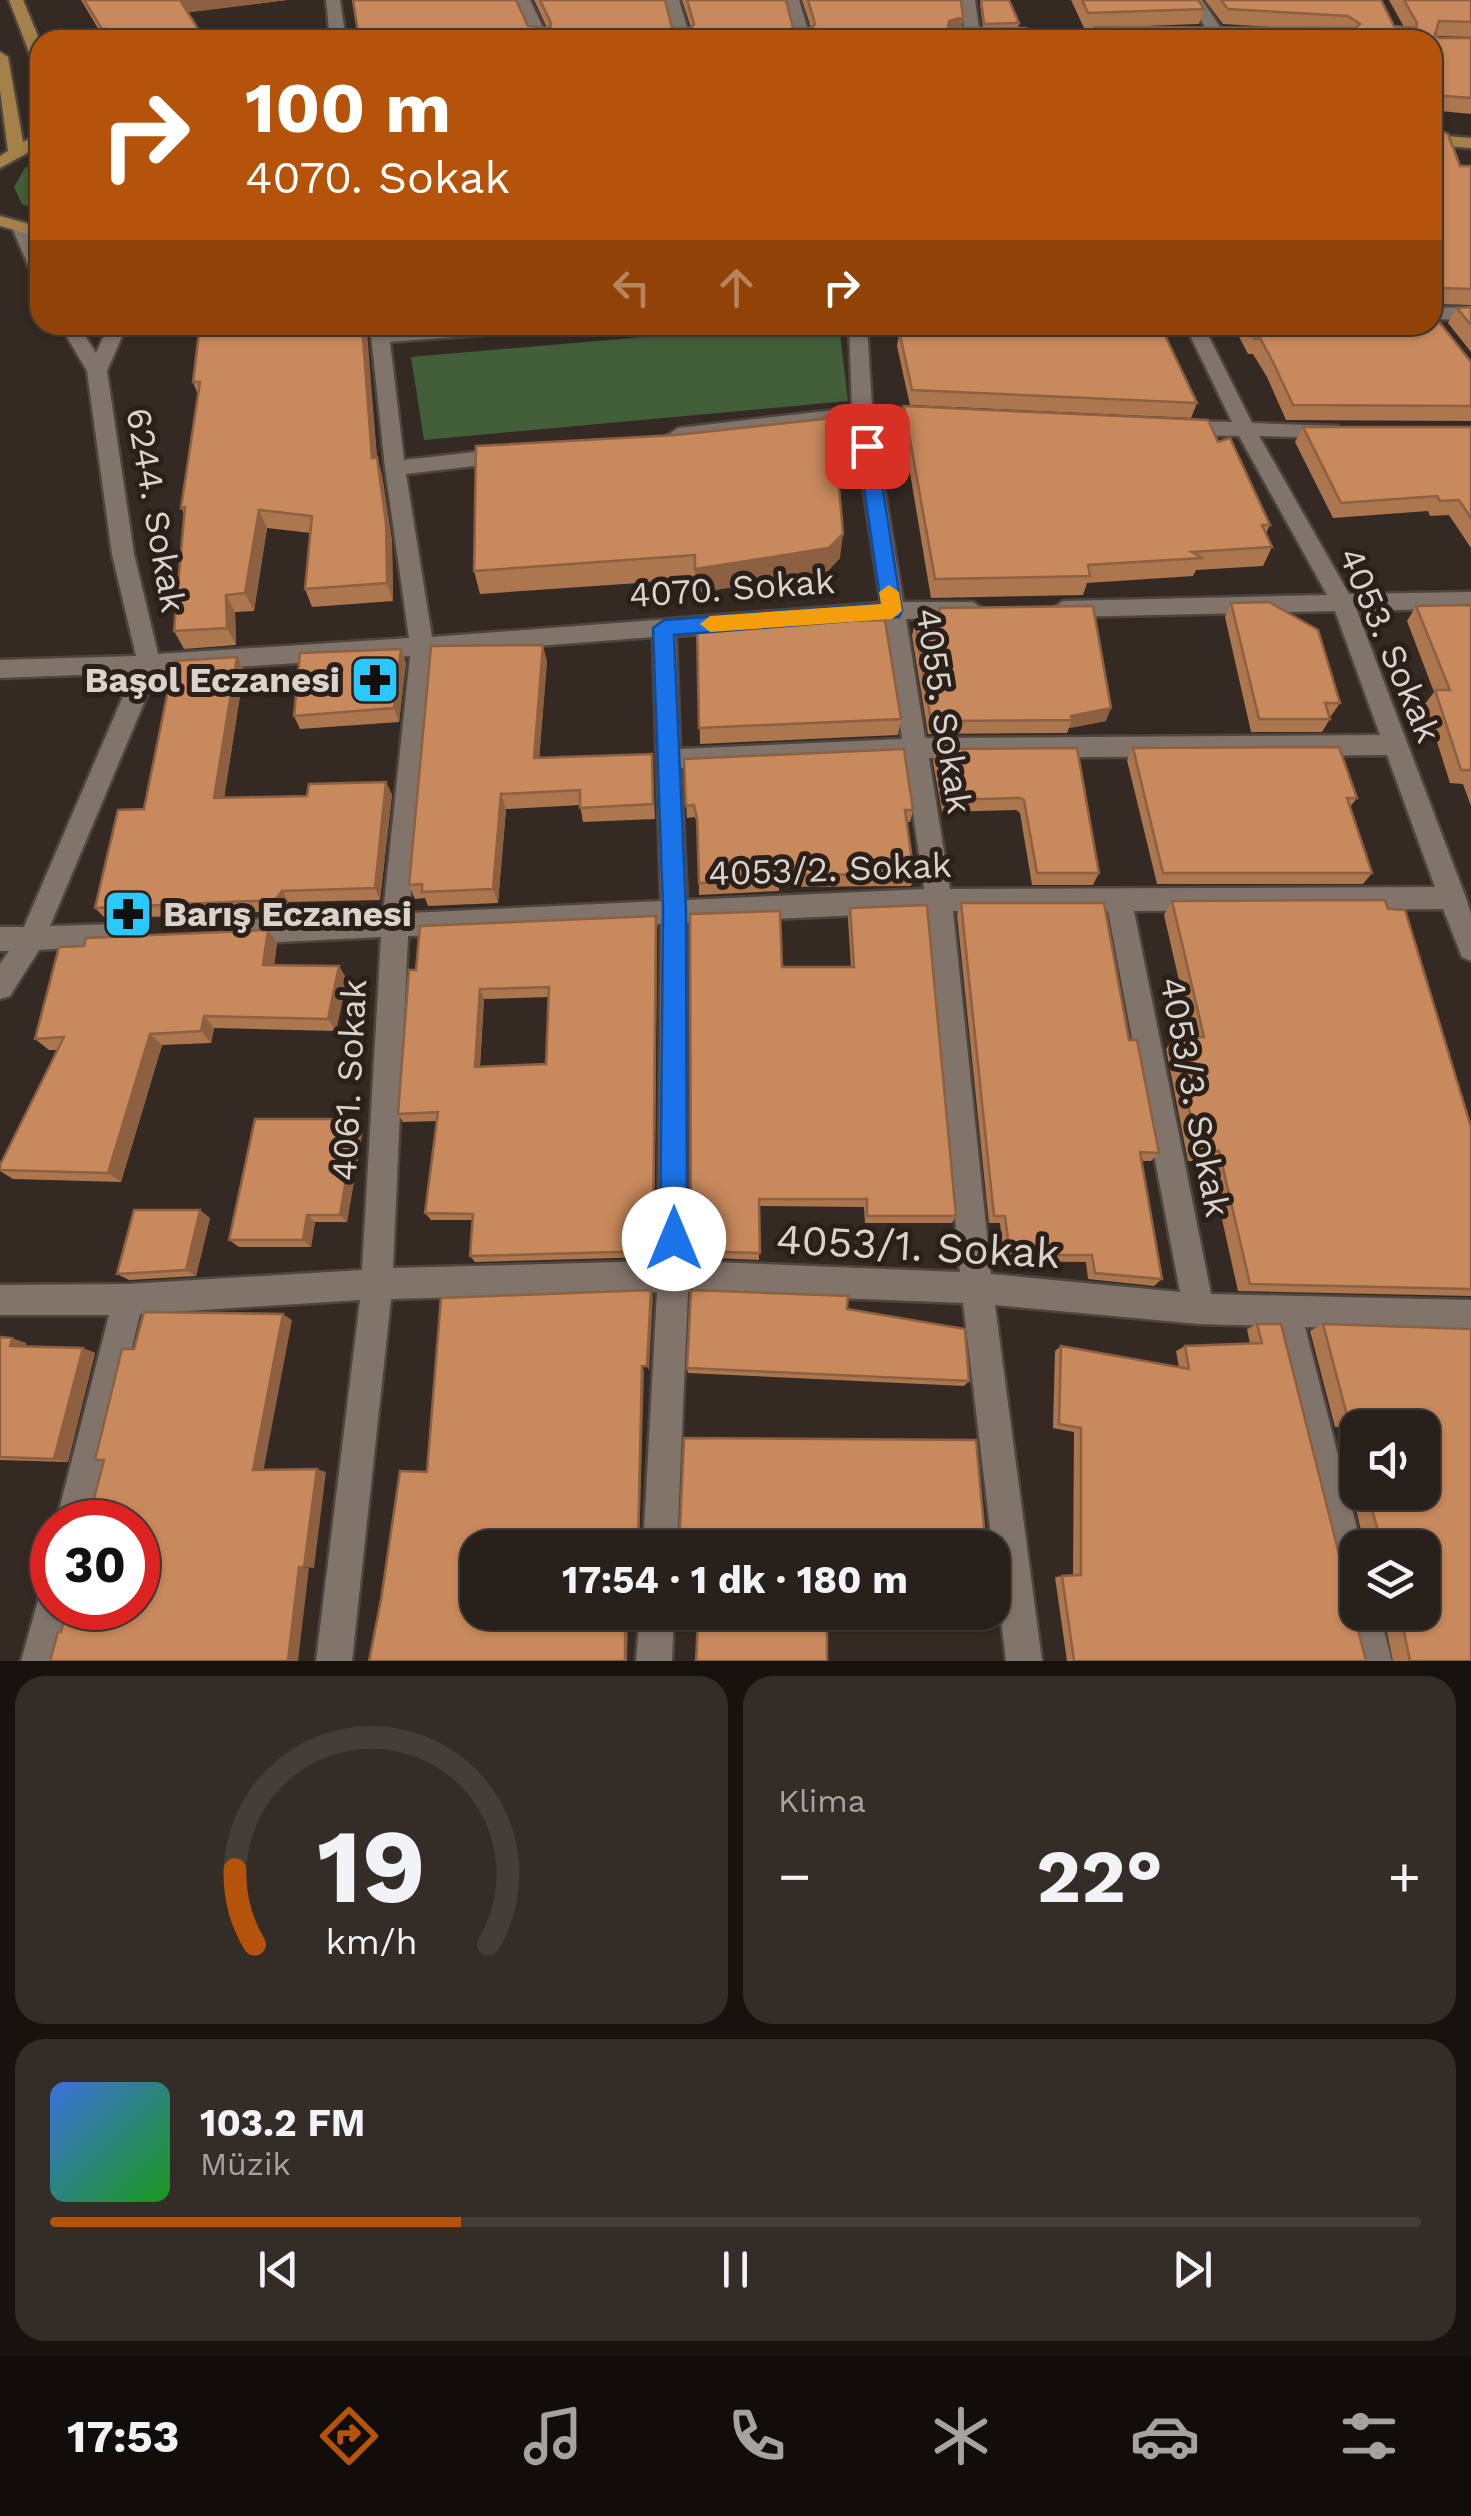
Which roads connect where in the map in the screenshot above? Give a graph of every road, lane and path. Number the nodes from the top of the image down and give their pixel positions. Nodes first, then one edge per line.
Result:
1 (16, 0) edge
2 (333, 0) edge
3 (524, 0) edge
4 (672, 0) edge
5 (792, 0) edge
6 (968, 0) edge
7 (1195, 0) edge
8 (337, 30) edge
9 (537, 30) edge
10 (680, 30) edge
11 (800, 30) edge
12 (972, 30) edge
13 (1219, 30) edge
14 (30, 35) edge
15 (0, 58) edge
16 (5, 101) edge
17 (1442, 141) edge
18 (1471, 143) edge
19 (8, 150) edge
20 (0, 163) edge
21 (0, 220) edge
22 (30, 231) edge
23 (1442, 313) edge
24 (1471, 314) edge
25 (75, 335) edge
26 (113, 335) edge
27 (380, 335) edge
28 (858, 335) edge
29 (1199, 335) edge
30 (97, 371) junction
31 (862, 413) junction
32 (958, 418) edge
33 (1150, 426) edge
34 (1246, 431) junction
35 (1359, 431) edge
36 (648, 438) edge
37 (531, 452) edge
38 (395, 468) junction
39 (1471, 600) edge
40 (1343, 603) junction
41 (1004, 610) edge
42 (1042, 610) edge
43 (892, 611) junction
44 (664, 628) junction
45 (422, 646) junction
46 (148, 664) junction
47 (0, 669) edge
48 (1396, 744) junction
49 (914, 748) junction
50 (668, 759) junction
51 (1119, 898) junction
52 (1452, 898) junction
53 (939, 900) junction
54 (674, 909) junction
55 (394, 926) junction
56 (203, 933) edge
57 (146, 935) edge
58 (0, 939) edge
59 (31, 940) junction
60 (1471, 949) edge
61 (0, 986) edge
62 (674, 1276) junction
63 (377, 1284) junction
64 (977, 1288) junction
65 (128, 1299) junction
66 (0, 1300) edge
67 (1199, 1309) junction
68 (1286, 1312) junction
69 (1471, 1316) edge
70 (78, 1500) edge
71 (661, 1530) edge
72 (1341, 1530) edge
73 (46, 1630) edge
74 (655, 1630) edge
75 (1366, 1630) edge
76 (39, 1661) edge
77 (334, 1661) edge
78 (654, 1661) edge
79 (1024, 1661) edge
80 (1374, 1661) edge

1 - 14 main road
2 - 8 street
3 - 9 street
4 - 10 street
5 - 11 street
6 - 12 street
7 - 13 street
15 - 16 main road
16 - 19 main road
17 - 18 main road
19 - 20 main road
21 - 22 main road
23 - 24 street
25 - 30 street, 6244. Sokak
26 - 30 street, 6244. Sokak
27 - 38 street, 4061. Sokak
28 - 31 street, 4055. Sokak
29 - 34 street, 4053. Sokak
30 - 46 street, 6244. Sokak
31 - 32 street
31 - 36 street
31 - 43 street, 4055. Sokak
33 - 34 street
34 - 35 street
34 - 40 street, 4053. Sokak
37 - 38 street
38 - 45 street, 4061. Sokak
39 - 40 street
40 - 42 street
40 - 48 street, 4053. Sokak
41 - 43 street, 4070. Sokak
43 - 44 street, 4070. Sokak
43 - 49 street, 4055. Sokak
44 - 45 street, 4070. Sokak
44 - 50 street
45 - 46 street, 4070. Sokak
45 - 55 street, 4061. Sokak
46 - 47 street, 4070. Sokak
46 - 59 street, 6244. Sokak
48 - 49 street
48 - 52 street, 4053. Sokak
49 - 50 street
49 - 53 street, 4055. Sokak
50 - 54 street
51 - 52 street, 4053/2. Sokak
51 - 53 street, 4053/2. Sokak
51 - 67 street, 4053/3. Sokak
52 - 60 street, 4053. Sokak
53 - 54 street, 4053/2. Sokak
53 - 64 street, 4055. Sokak
54 - 55 street, 4053/2. Sokak
54 - 62 street
55 - 56 street, 4053/2. Sokak
55 - 63 street, 4061. Sokak
57 - 59 street
58 - 59 street
59 - 61 street, 6244. Sokak
62 - 63 street, 4053/1. Sokak
62 - 64 street, 4053/1. Sokak
62 - 71 street
63 - 65 street, 4053/1. Sokak
63 - 77 street, 4061. Sokak
64 - 67 street, 4053/1. Sokak
64 - 79 street, 4055. Sokak
65 - 66 street, 4053/1. Sokak
65 - 70 street
67 - 68 street, 4053/1. Sokak
68 - 69 street, 4053/1. Sokak
68 - 72 street
73 - 76 street
74 - 78 street
75 - 80 street

